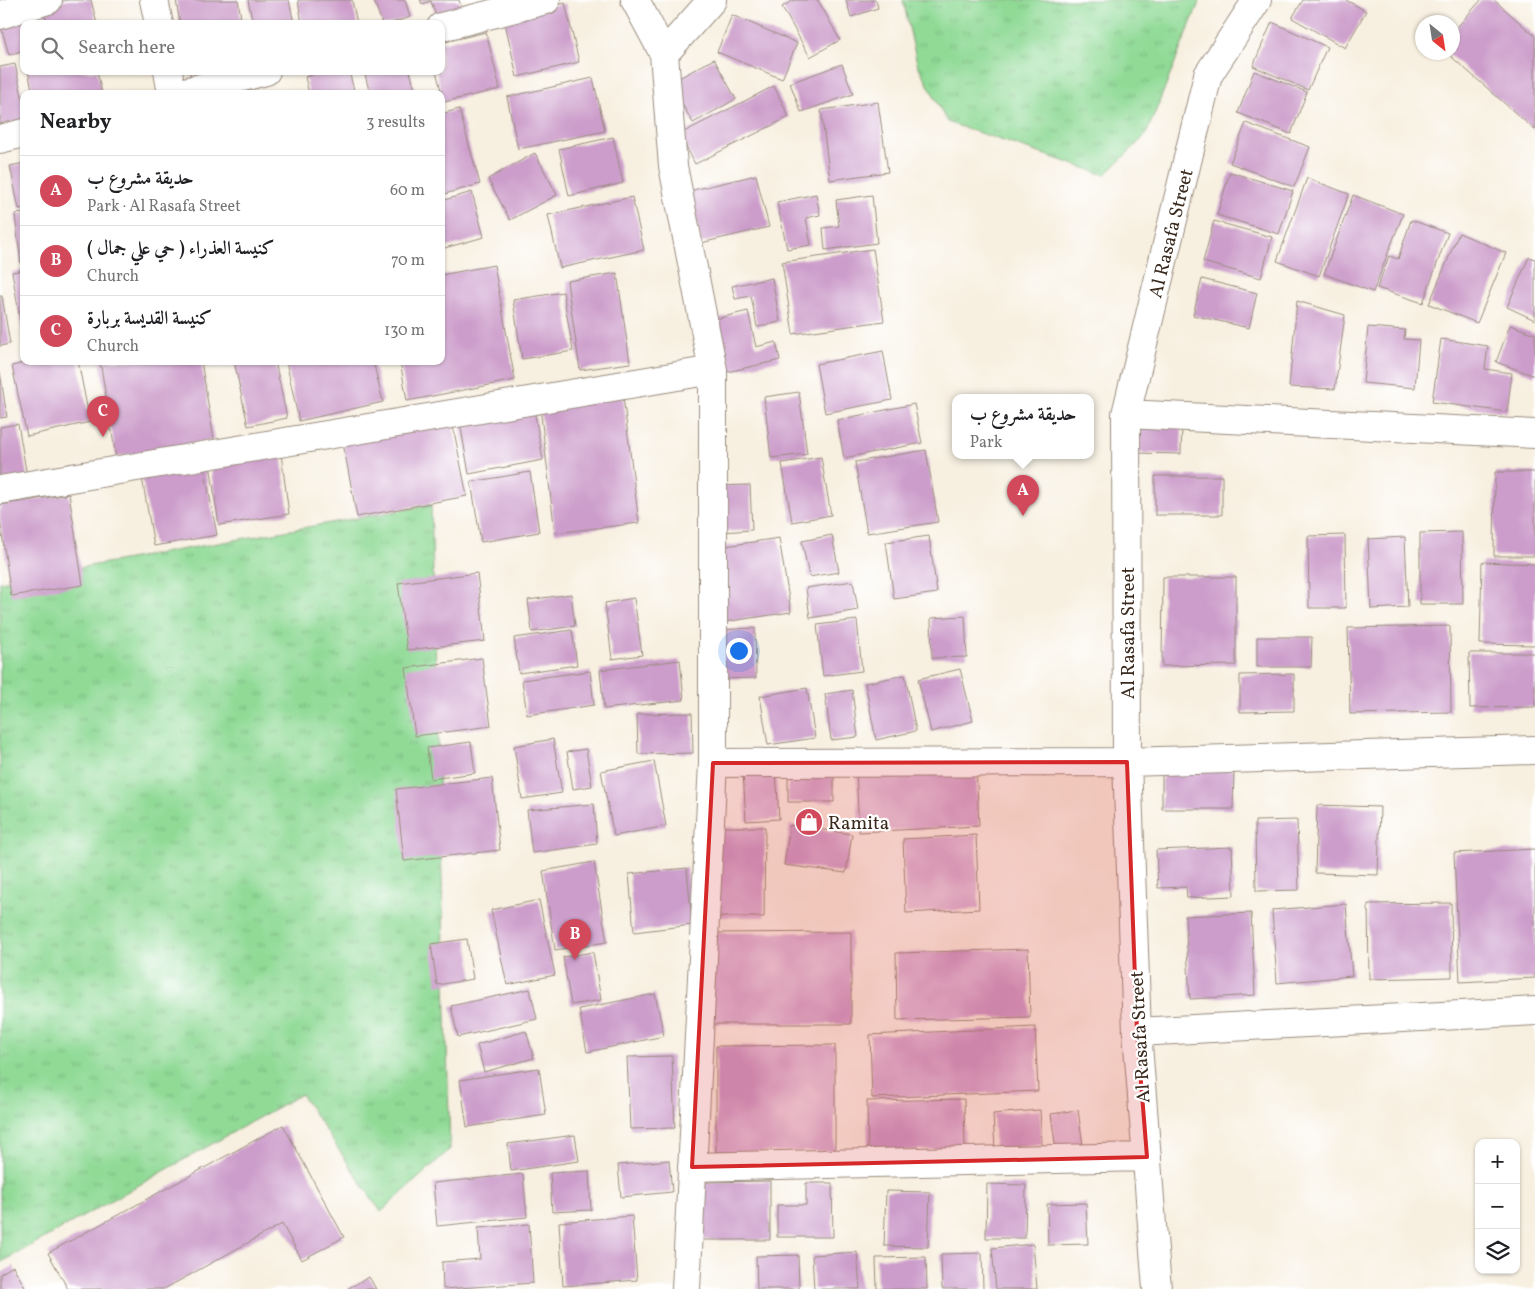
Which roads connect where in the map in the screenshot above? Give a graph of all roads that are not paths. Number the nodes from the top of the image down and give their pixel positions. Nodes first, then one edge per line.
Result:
1 (48, 0) edge
2 (154, 0) edge
3 (546, 0) edge
4 (635, 0) edge
5 (712, 0) edge
6 (1257, 0) edge
7 (0, 15) edge
8 (158, 20) edge
9 (445, 26) edge
10 (664, 54) junction
11 (169, 75) edge
12 (251, 75) edge
13 (171, 90) edge
14 (192, 90) edge
15 (20, 134) edge
16 (0, 139) edge
17 (713, 370) junction
18 (1126, 414) junction
19 (1535, 434) edge
20 (0, 490) edge
21 (1535, 750) edge
22 (1127, 762) junction
23 (713, 763) junction
24 (1535, 1011) edge
25 (1138, 1032) junction
26 (1147, 1157) junction
27 (692, 1167) junction
28 (686, 1289) edge
29 (1158, 1289) edge

1 - 7 street
2 - 8 street
3 - 9 street
4 - 10 street
5 - 10 street
6 - 18 street, Al Rasafa Street
10 - 17 street
11 - 13 street
12 - 14 street
15 - 16 street
17 - 20 street
17 - 23 street
18 - 19 street
18 - 22 street, Al Rasafa Street
21 - 22 street
22 - 23 street
22 - 25 street, Al Rasafa Street
23 - 27 street
24 - 25 street
25 - 26 street, Al Rasafa Street
26 - 27 street
26 - 29 street, Al Rasafa Street
27 - 28 street

